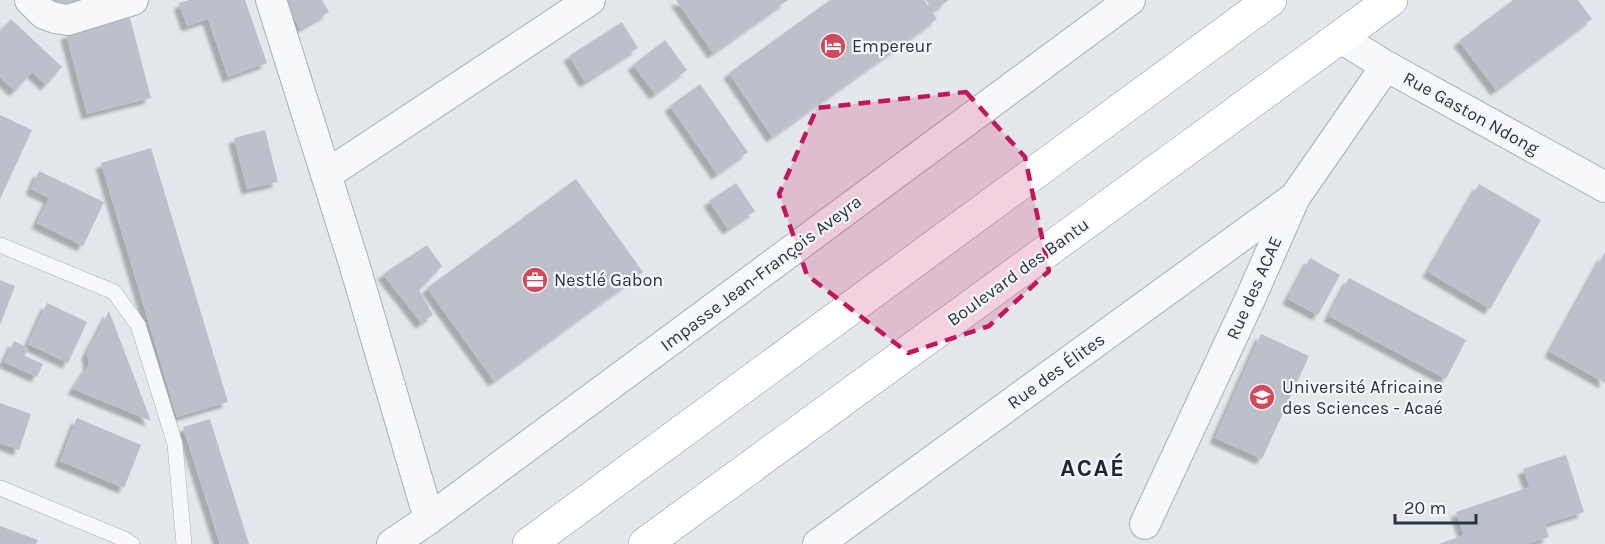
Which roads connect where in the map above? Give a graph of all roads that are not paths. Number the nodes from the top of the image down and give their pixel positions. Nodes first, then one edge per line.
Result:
1 (30, 0) edge
2 (133, 0) edge
3 (271, 0) edge
4 (590, 0) edge
5 (1130, 0) edge
6 (1270, 0) edge
7 (1391, 0) edge
8 (1339, 37) junction
9 (1386, 66) junction
10 (326, 175) junction
11 (1605, 187) edge
12 (1294, 197) junction
13 (0, 246) edge
14 (0, 488) edge
15 (429, 519) junction
16 (1145, 524) dead end
17 (132, 544) edge
18 (184, 544) edge
19 (393, 544) edge
20 (529, 544) edge
21 (645, 544) edge
22 (818, 544) edge

1 - 2 street
3 - 10 street
4 - 10 street
5 - 15 street, Impasse Jean-François Aveyra
6 - 20 highway
7 - 8 highway, Boulevard des Bantu
8 - 9 street, Rue Gaston Ndong
8 - 21 highway, Boulevard des Bantu
9 - 11 street, Rue Gaston Ndong
9 - 12 street, Rue des ACAE
10 - 15 street
12 - 16 street, Rue des ACAE
12 - 22 street, Rue des Élites
13 - 18 lane
14 - 17 lane
15 - 19 street, Impasse Jean-François Aveyra

